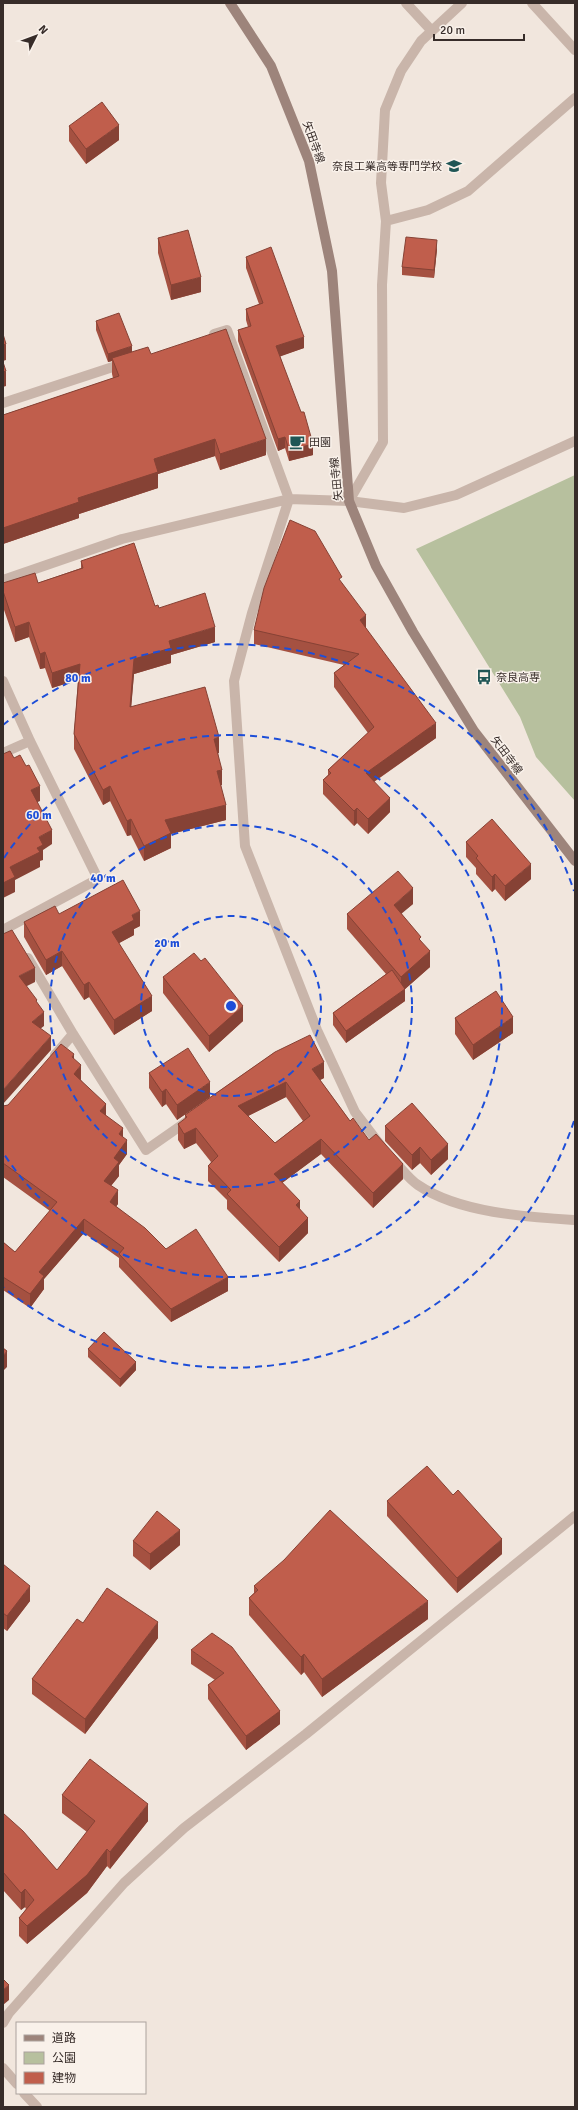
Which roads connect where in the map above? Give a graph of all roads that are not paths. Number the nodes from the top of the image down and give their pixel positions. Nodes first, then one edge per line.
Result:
1 (230, 3) edge
2 (406, 3) edge
3 (462, 3) edge
4 (532, 3) edge
5 (431, 30) junction
6 (575, 50) edge
7 (575, 98) edge
8 (386, 221) junction
9 (205, 337) edge
10 (138, 359) edge
11 (3, 403) edge
12 (575, 441) edge
13 (288, 499) junction
14 (349, 502) junction
15 (3, 580) edge
16 (3, 681) edge
17 (30, 740) junction
18 (3, 753) edge
19 (575, 861) edge
20 (9, 930) edge
21 (22, 947) edge
22 (74, 1034) junction
23 (48, 1063) edge
24 (197, 1114) edge
25 (575, 1220) edge
26 (575, 1516) edge
27 (3, 2023) edge
28 (3, 2068) edge
29 (16, 2083) edge
30 (25, 2094) edge
31 (37, 2107) edge

1 - 14 main road, 矢田寺線
2 - 5 street
3 - 5 street
4 - 6 street
5 - 8 street
7 - 8 street
8 - 14 street
9 - 13 street
10 - 11 street
12 - 14 street
13 - 14 street
13 - 15 street
13 - 25 street
14 - 19 main road, 矢田寺線
16 - 17 street
17 - 18 street
17 - 20 street
21 - 22 street
22 - 23 street
22 - 24 street
26 - 27 street
28 - 29 street
30 - 31 street

